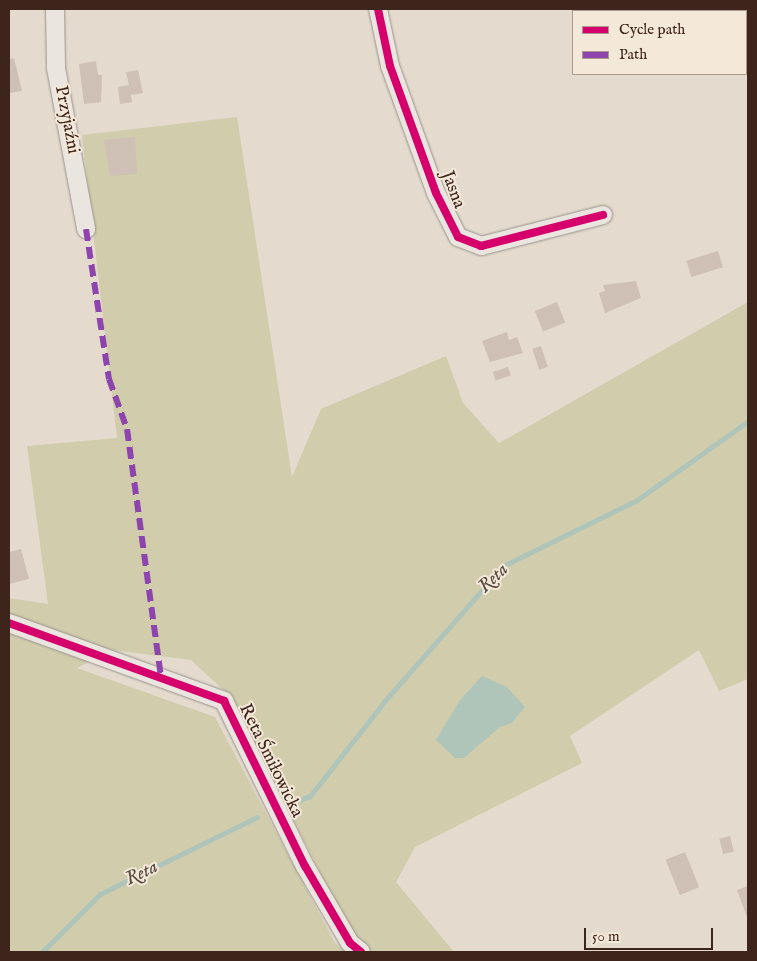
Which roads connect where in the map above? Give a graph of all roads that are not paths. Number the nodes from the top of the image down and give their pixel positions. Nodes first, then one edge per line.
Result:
1 (55, 9) edge
2 (378, 9) edge
3 (603, 215) dead end
4 (86, 229) dead end
5 (9, 623) edge
6 (361, 952) edge

1 - 4 street, Przyjaźni
2 - 3 street, Jasna
5 - 6 street, Reta Śmiłowicka

